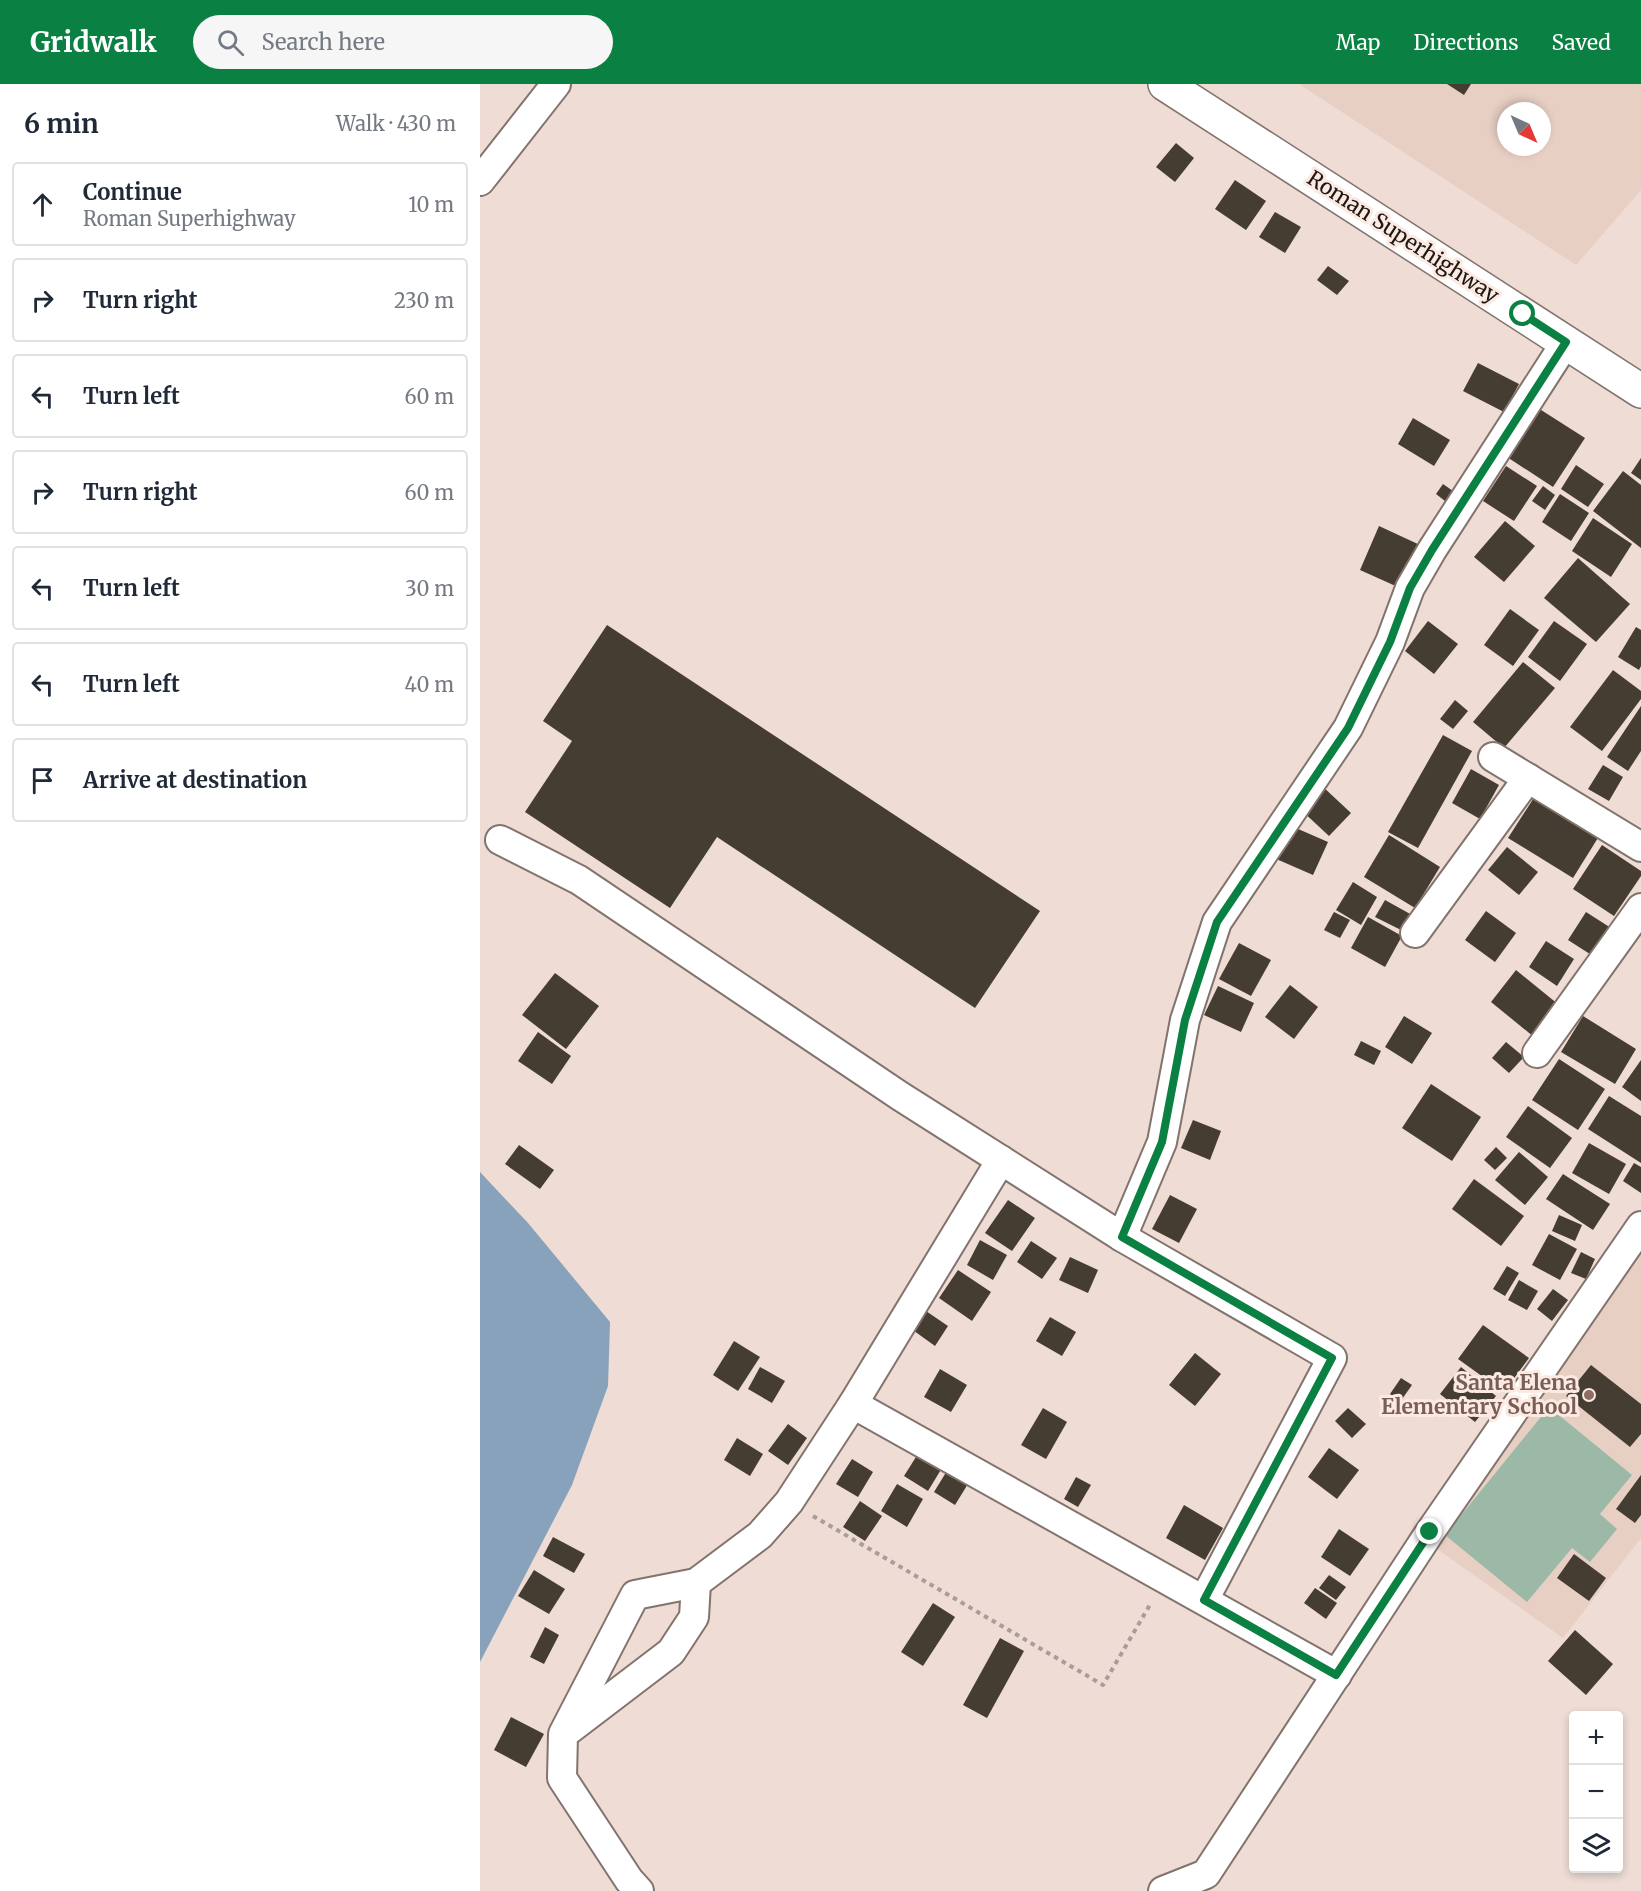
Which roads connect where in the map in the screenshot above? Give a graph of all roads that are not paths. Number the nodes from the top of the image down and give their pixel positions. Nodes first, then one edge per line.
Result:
1 (556, 84) edge
2 (1165, 84) edge
3 (480, 181) edge
4 (1566, 342) junction
5 (1641, 391) edge
6 (1493, 758) dead end
7 (1528, 778) junction
8 (500, 840) dead end
9 (1641, 848) edge
10 (1641, 908) edge
11 (1415, 933) dead end
12 (1537, 1053) dead end
13 (1001, 1160) junction
14 (1641, 1226) edge
15 (1122, 1237) junction
16 (853, 1404) junction
17 (696, 1583) junction
18 (1204, 1600) junction
19 (1336, 1675) junction
20 (563, 1734) junction
21 (639, 1891) edge
22 (1163, 1891) edge

1 - 3 street
2 - 4 main road, Roman Superhighway
4 - 5 main road, Roman Superhighway
4 - 15 street
6 - 7 street
7 - 9 street
7 - 11 street
8 - 13 street
10 - 12 street
13 - 15 street
13 - 16 street
14 - 19 street
15 - 18 street
16 - 17 street
16 - 18 street
17 - 20 street
17 - 20 street
18 - 19 street
19 - 22 street
20 - 21 street

